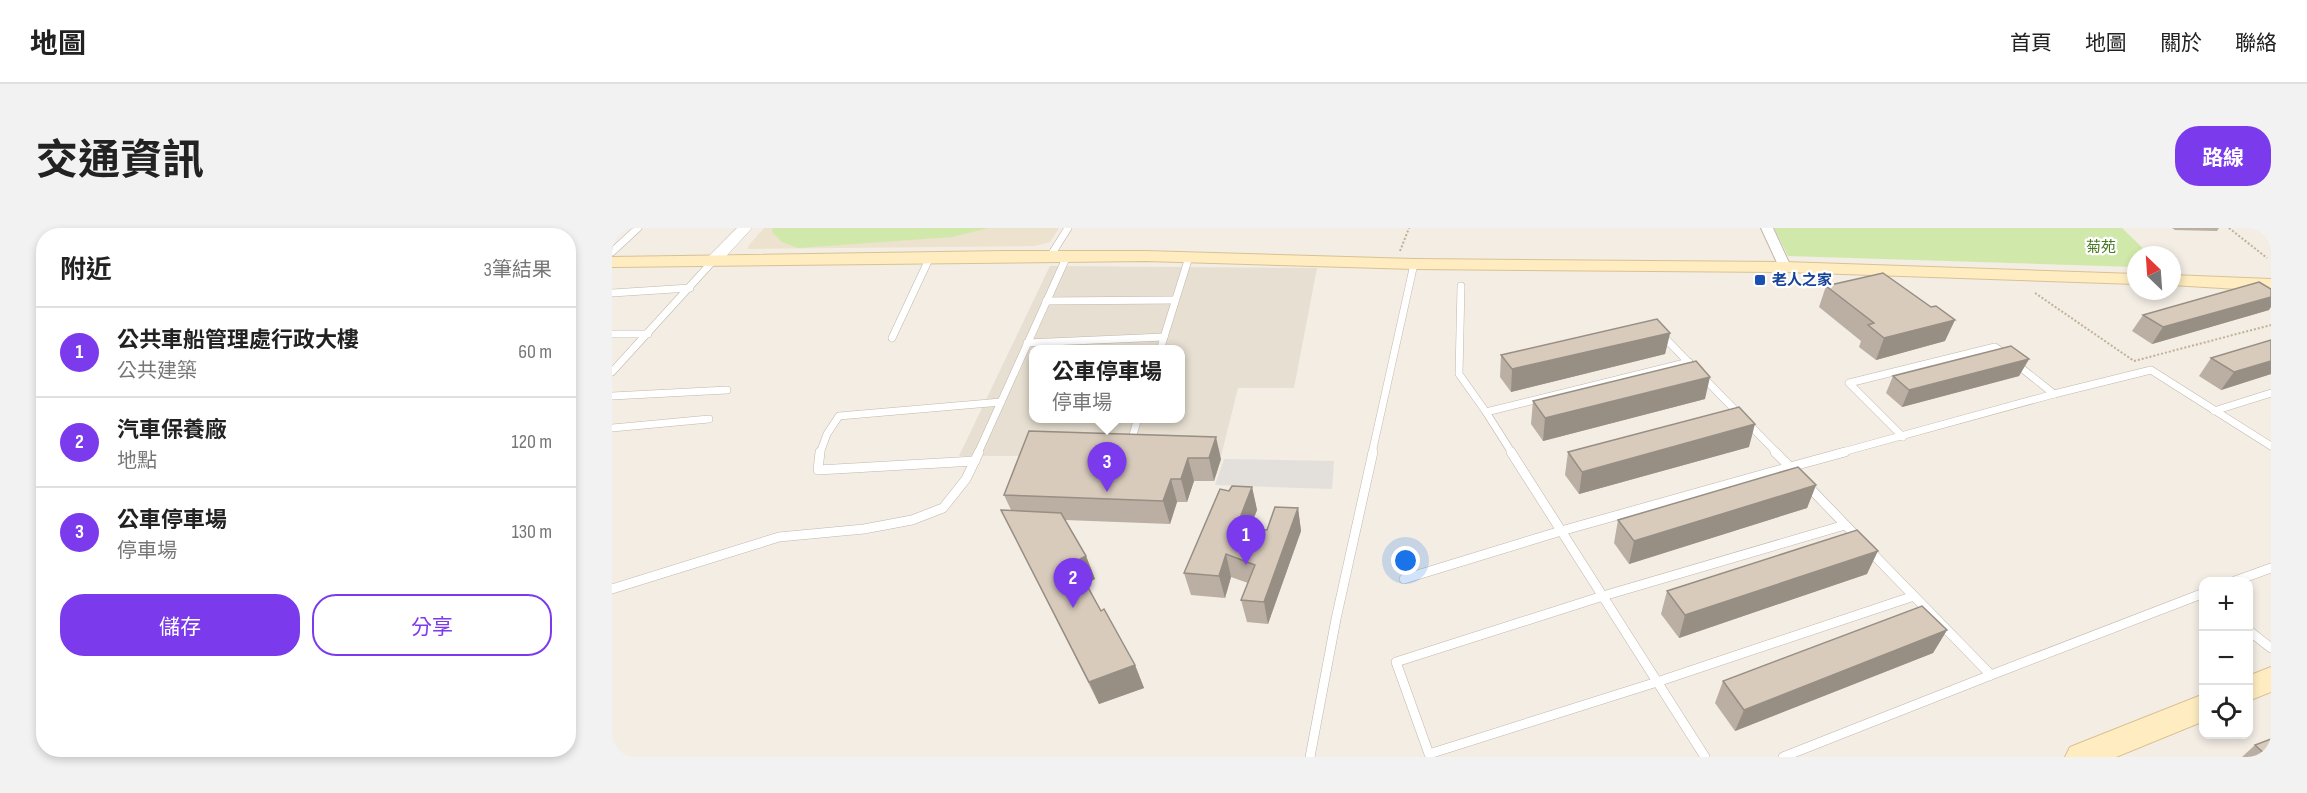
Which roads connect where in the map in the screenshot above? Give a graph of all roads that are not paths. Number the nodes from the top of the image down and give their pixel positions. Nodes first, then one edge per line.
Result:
1 (638, 228) edge
2 (745, 228) edge
3 (1068, 228) edge
4 (1767, 228) edge
5 (612, 252) edge
6 (1059, 256) junction
7 (930, 257) junction
8 (1189, 257) junction
9 (713, 261) junction
10 (612, 262) edge
11 (1414, 264) junction
12 (1785, 267) junction
13 (2127, 279) edge
14 (2181, 280) edge
15 (2271, 285) edge
16 (1461, 286) dead end
17 (690, 288) junction
18 (612, 293) edge
19 (1175, 300) junction
20 (1047, 301) junction
21 (612, 334) edge
22 (648, 334) junction
23 (1164, 337) junction
24 (892, 338) dead end
25 (1667, 340) edge
26 (1027, 343) junction
27 (1162, 345) edge
28 (1689, 362) junction
29 (612, 372) edge
30 (728, 390) dead end
31 (2271, 393) edge
32 (2054, 394) junction
33 (612, 396) edge
34 (1001, 402) junction
35 (2214, 411) junction
36 (1486, 412) junction
37 (709, 419) dead end
38 (1136, 423) edge
39 (612, 428) edge
40 (1903, 437) junction
41 (2271, 446) edge
42 (1128, 451) edge
43 (975, 461) junction
44 (1790, 467) junction
45 (1845, 525) junction
46 (1561, 531) junction
47 (2271, 568) edge
48 (2248, 577) edge
49 (1404, 579) dead end
50 (612, 589) edge
51 (1603, 596) junction
52 (1914, 596) junction
53 (2199, 596) edge
54 (2249, 631) edge
55 (2271, 648) edge
56 (1991, 675) junction
57 (2271, 679) edge
58 (1657, 682) junction
59 (2253, 687) edge
60 (2199, 709) edge
61 (1310, 757) edge
62 (1705, 757) edge
63 (1783, 757) edge
64 (2081, 757) edge

1 - 5 lane
2 - 9 street
3 - 6 lane
4 - 12 street
6 - 7 main road
6 - 8 main road
6 - 20 lane
7 - 9 main road
7 - 24 lane
8 - 11 main road
8 - 19 lane
9 - 10 main road
9 - 17 lane
11 - 12 main road
11 - 61 lane
12 - 13 main road
14 - 15 main road
16 - 36 lane
17 - 18 lane
17 - 22 lane
19 - 20 lane
19 - 23 lane
20 - 26 lane
21 - 22 lane
22 - 29 lane
23 - 26 lane
23 - 27 lane
25 - 28 lane
26 - 34 lane
28 - 36 lane
28 - 44 lane
30 - 33 lane
31 - 35 lane
32 - 35 lane
32 - 40 lane
32 - 40 lane
34 - 43 lane
34 - 43 lane
35 - 41 lane
36 - 46 lane
37 - 39 lane
38 - 42 lane
40 - 44 lane
43 - 50 lane
44 - 45 lane
44 - 46 lane
45 - 51 lane
45 - 52 lane
46 - 49 lane
46 - 51 lane
47 - 48 lane
51 - 58 lane
51 - 58 lane
52 - 56 lane
52 - 58 lane
53 - 56 lane
54 - 55 lane
56 - 63 lane
57 - 59 main road
58 - 62 lane
60 - 64 main road

